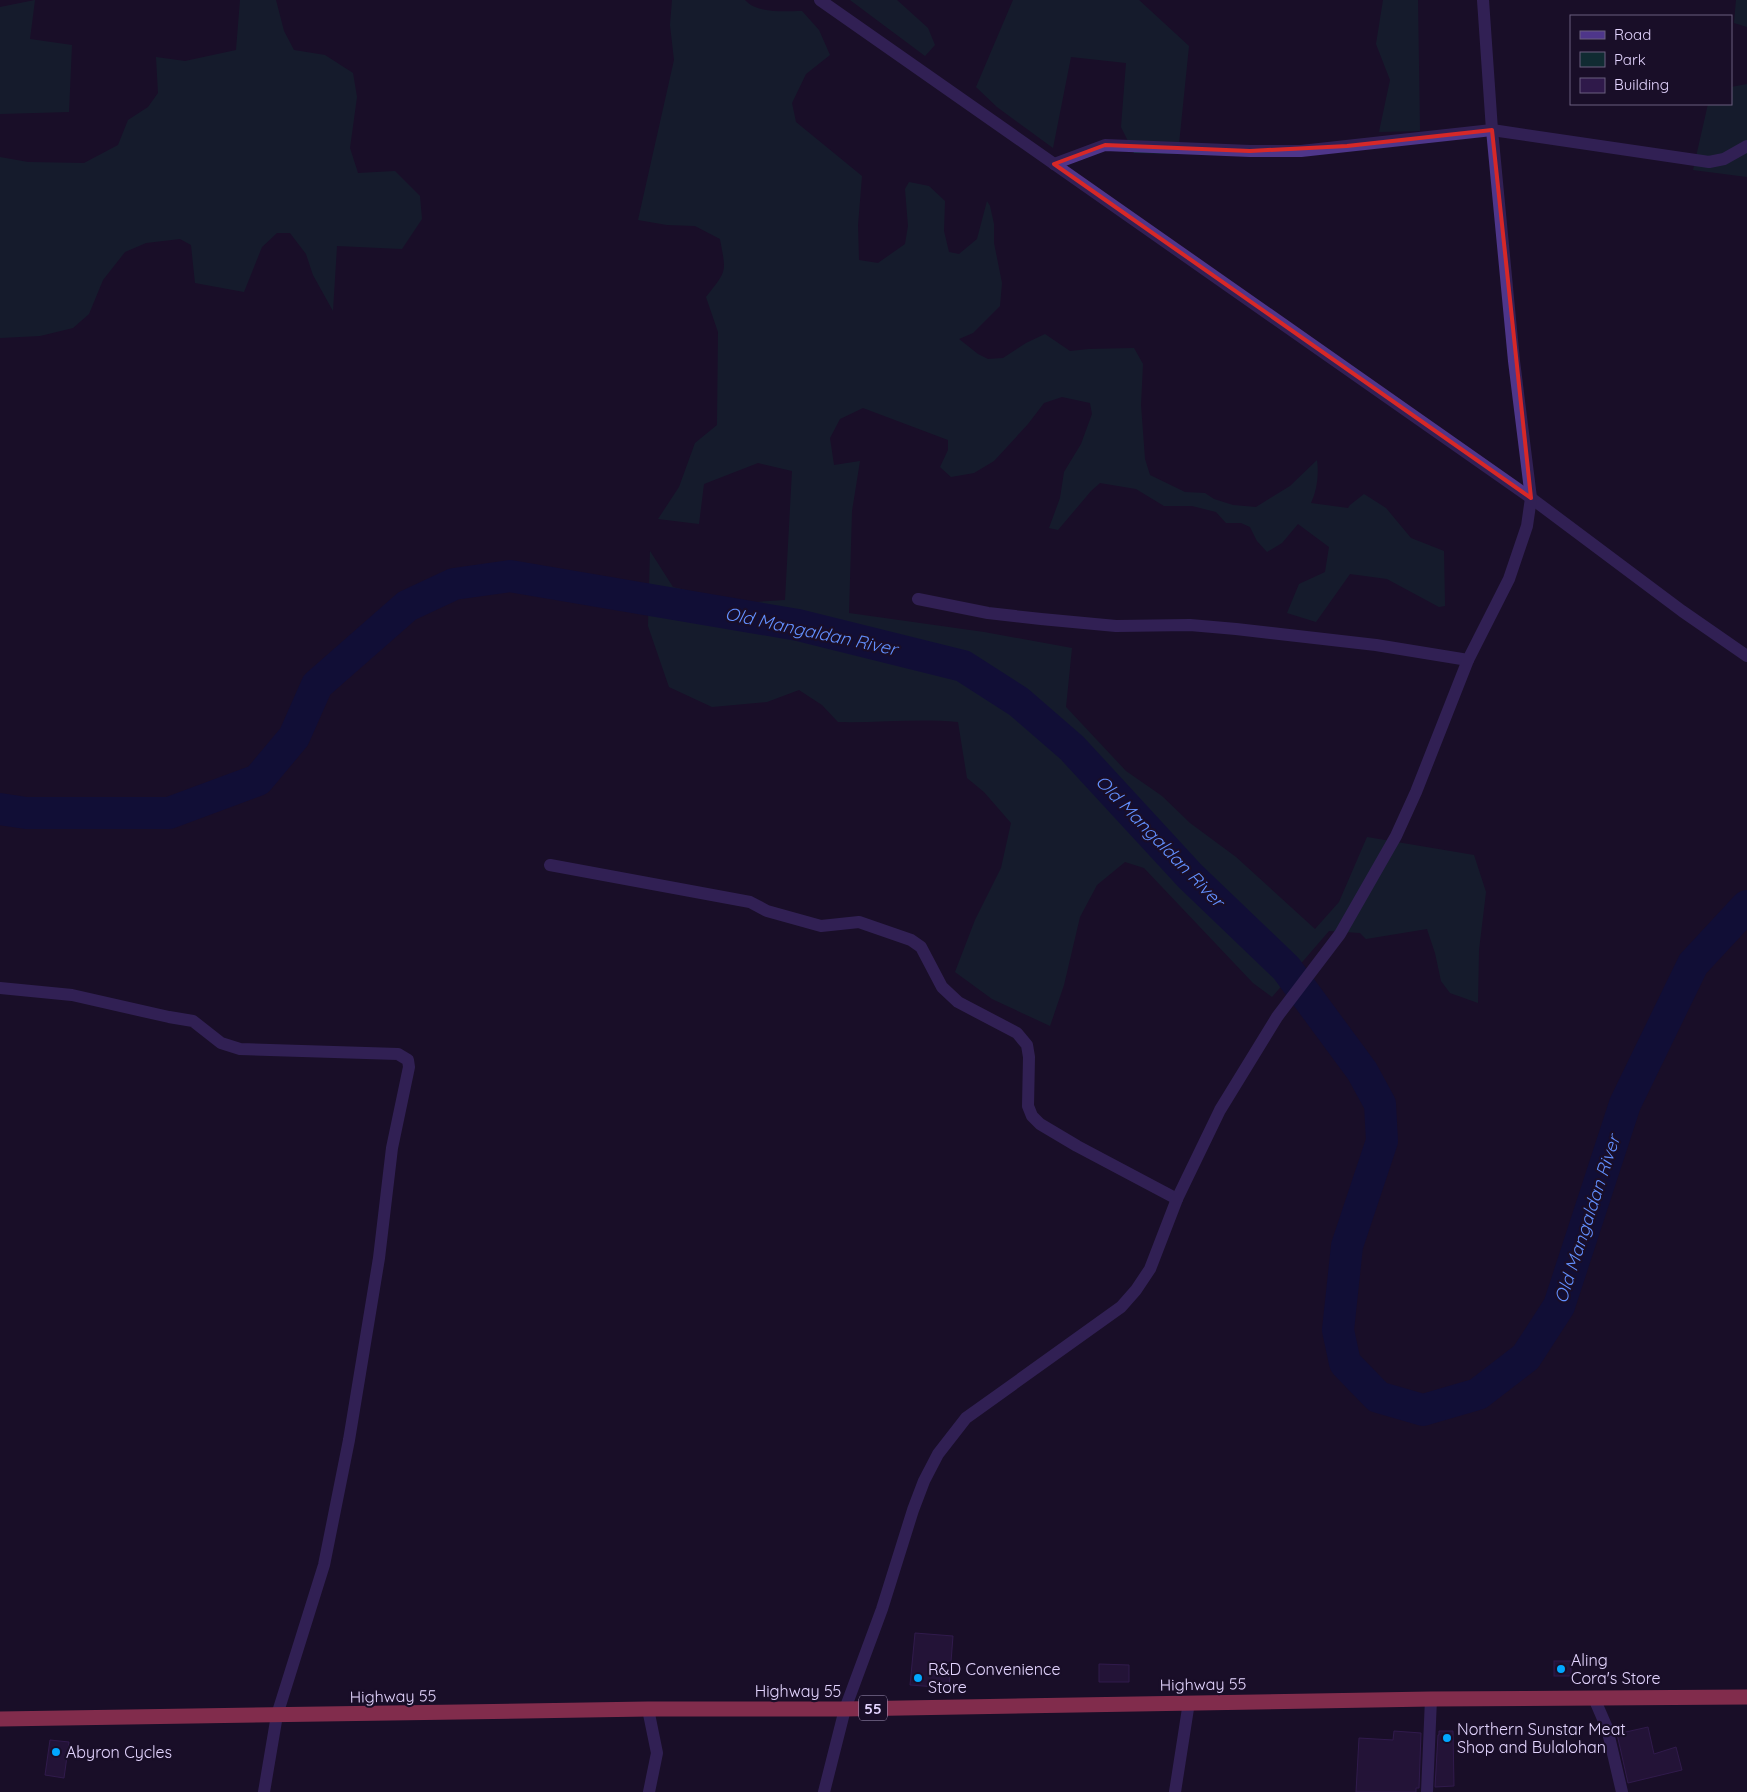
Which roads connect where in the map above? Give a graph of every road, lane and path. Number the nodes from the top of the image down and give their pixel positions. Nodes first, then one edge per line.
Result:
1 (820, 0) edge
2 (1483, 0) edge
3 (1492, 130) junction
4 (1747, 146) edge
5 (1054, 164) junction
6 (1531, 498) junction
7 (918, 599) dead end
8 (1747, 656) edge
9 (1468, 660) junction
10 (550, 865) dead end
11 (0, 988) edge
12 (1176, 1199) junction
13 (1747, 1697) edge
14 (1431, 1698) junction
15 (1594, 1698) junction
16 (1189, 1702) junction
17 (648, 1709) junction
18 (845, 1709) junction
19 (278, 1715) junction
20 (0, 1719) edge
21 (264, 1792) edge
22 (649, 1792) edge
23 (824, 1792) edge
24 (1175, 1792) edge
25 (1428, 1792) edge
26 (1622, 1792) edge

1 - 5 street
2 - 3 street
3 - 4 street
3 - 5 street
3 - 6 street
5 - 6 street
6 - 8 street
6 - 9 street
7 - 9 street
9 - 12 street
10 - 12 street
11 - 19 street
12 - 18 street
13 - 15 highway, Highway 55 / 55
14 - 15 highway, Highway 55 / 55
14 - 16 highway, Highway 55 / 55
14 - 25 street
15 - 26 street
16 - 18 highway, Highway 55 / 55
16 - 24 street
17 - 18 highway, Highway 55 / 55
17 - 19 highway, Highway 55 / 55
17 - 22 street
18 - 23 street
19 - 20 highway, Highway 55 / 55
19 - 21 street

